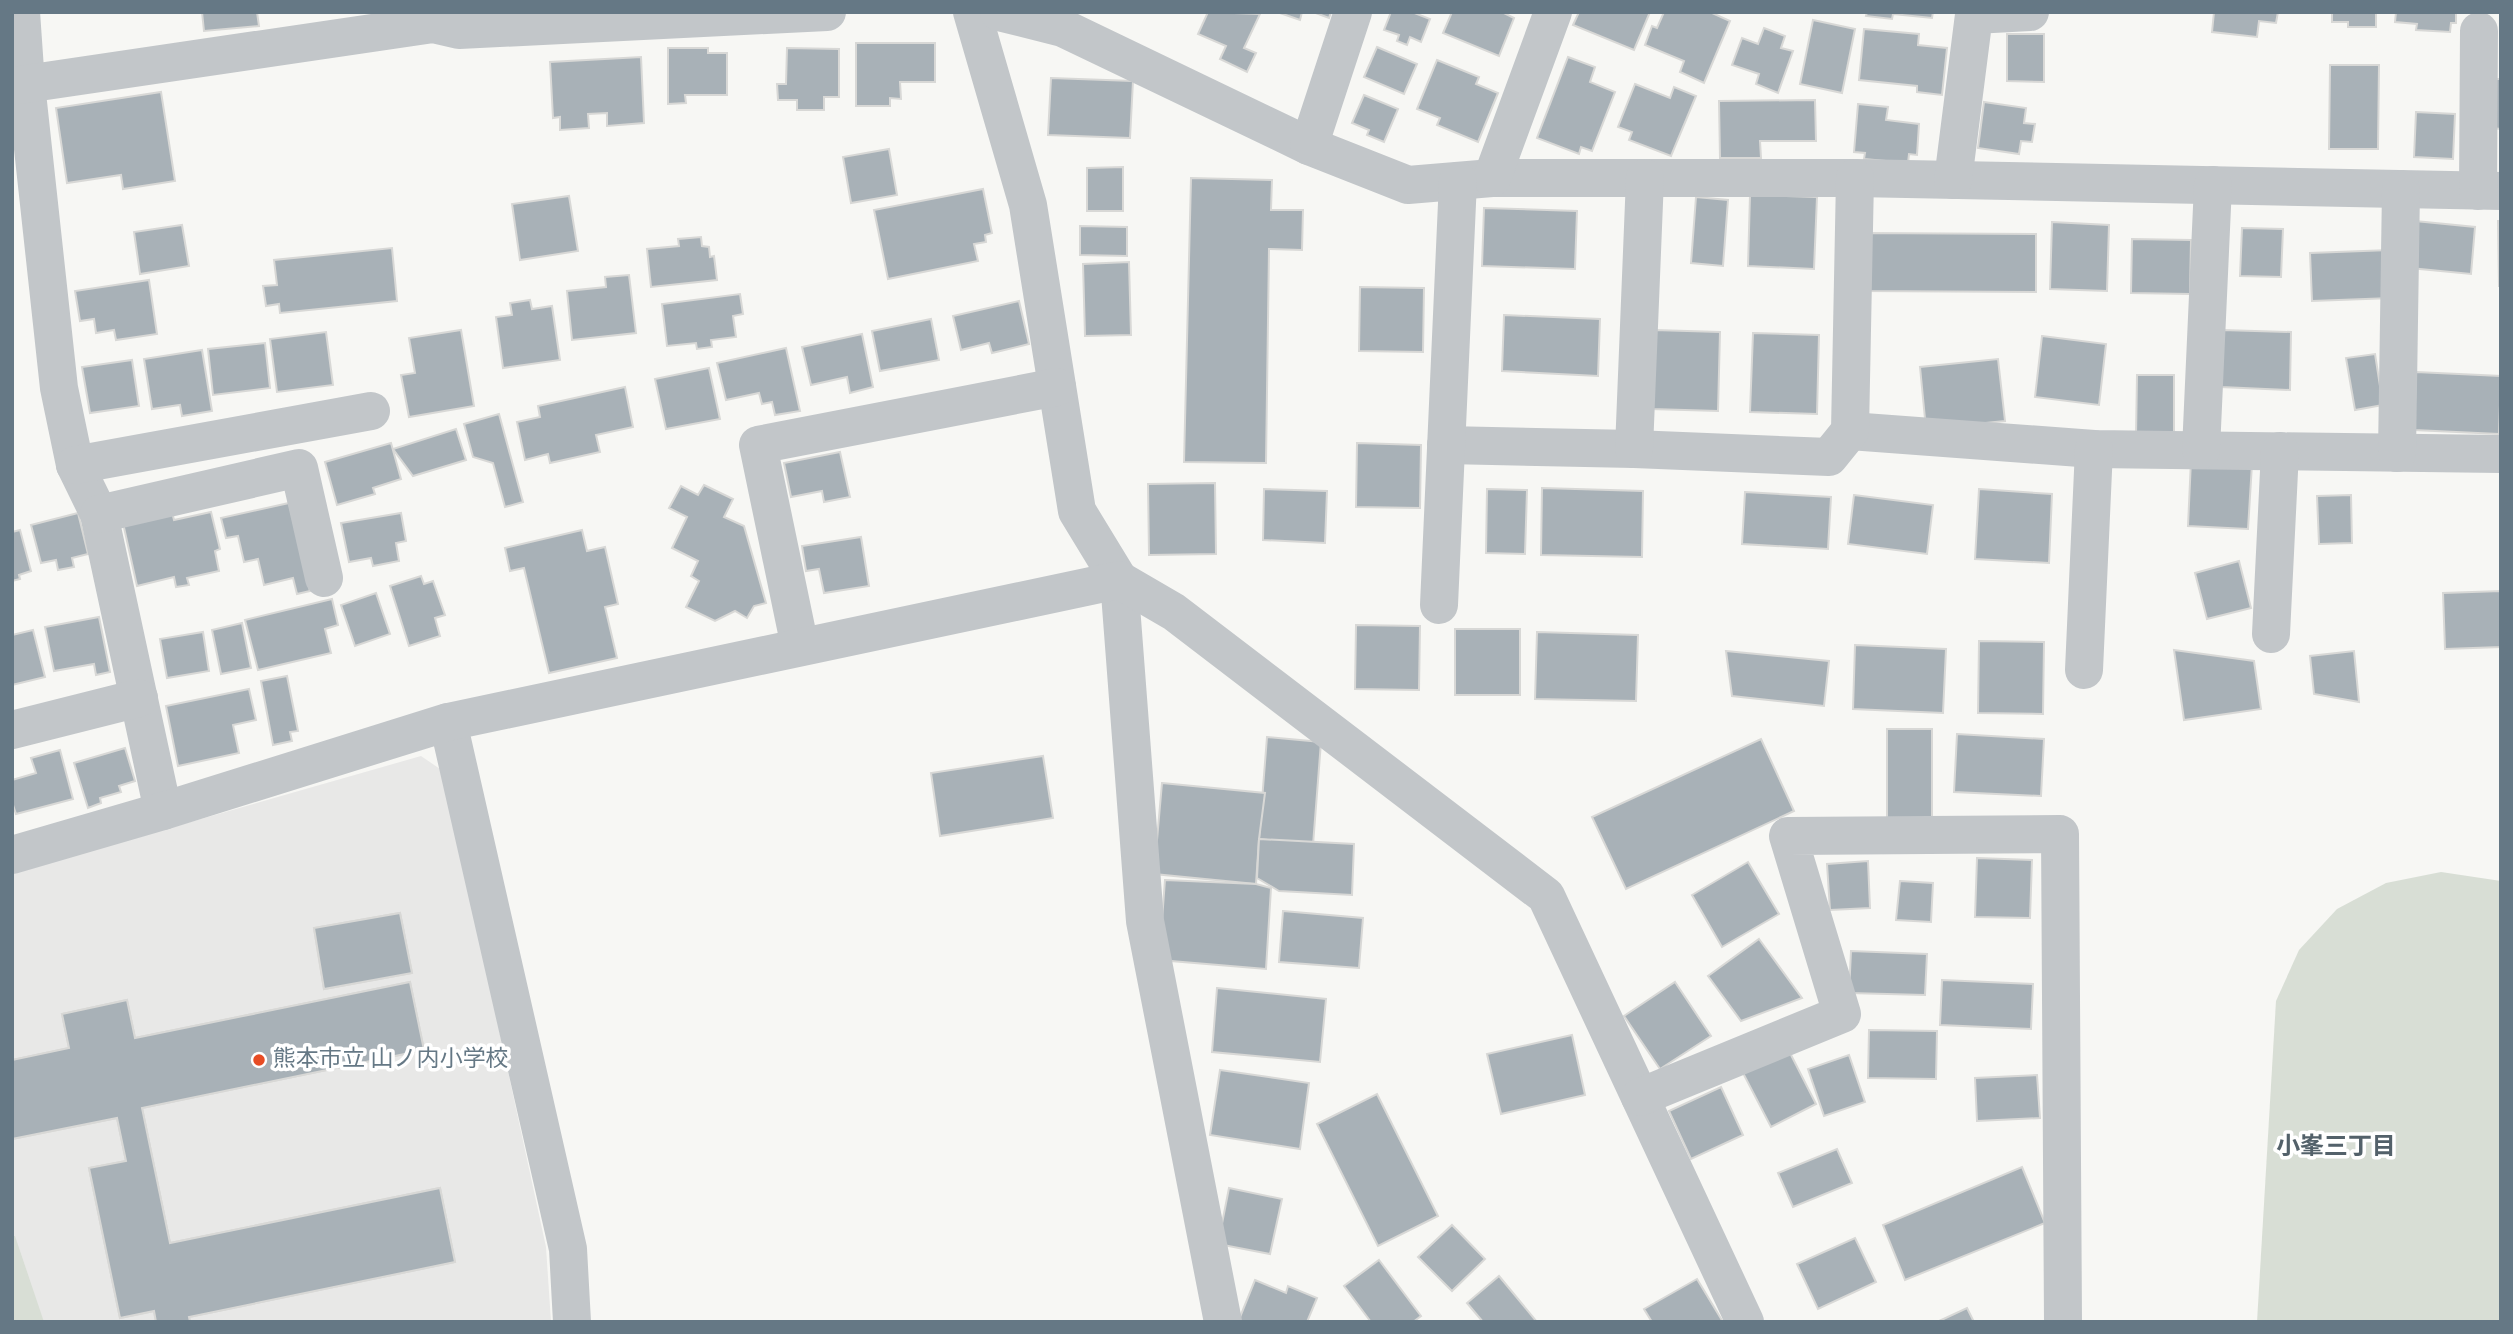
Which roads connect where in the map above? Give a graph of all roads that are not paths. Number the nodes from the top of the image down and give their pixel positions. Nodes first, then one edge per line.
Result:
1 (21, 12) edge
2 (827, 12) edge
3 (972, 12) edge
4 (999, 12) edge
5 (1353, 12) edge
6 (1553, 12) edge
7 (2030, 12) edge
8 (2479, 31) dead end
9 (19, 85) edge
10 (1309, 146) junction
11 (1645, 178) junction
12 (1854, 178) junction
13 (1475, 180) junction
14 (1953, 180) junction
15 (2213, 185) junction
16 (2401, 189) junction
17 (2489, 191) edge
18 (1057, 387) junction
19 (370, 411) dead end
20 (1850, 431) junction
21 (1446, 445) junction
22 (1634, 449) junction
23 (2094, 449) junction
24 (2201, 450) junction
25 (2280, 451) junction
26 (2397, 453) junction
27 (2501, 454) edge
28 (75, 465) junction
29 (99, 514) junction
30 (324, 578) dead end
31 (1119, 580) junction
32 (1438, 605) dead end
33 (2271, 634) dead end
34 (800, 647) junction
35 (2084, 670) dead end
36 (139, 698) junction
37 (448, 722) junction
38 (12, 730) edge
39 (163, 811) junction
40 (12, 855) edge
41 (1640, 1097) junction
42 (572, 1322) edge
43 (1223, 1322) edge
44 (1745, 1322) edge
45 (2063, 1322) edge

1 - 9 street
2 - 9 street
3 - 18 street
4 - 10 street
5 - 10 street
6 - 13 street
7 - 14 street
8 - 17 street
9 - 28 street
10 - 13 street
11 - 12 street
11 - 13 street
11 - 22 street
12 - 14 street
12 - 20 street
13 - 21 street
14 - 15 street
15 - 16 street
15 - 24 street
16 - 17 street
16 - 26 street
18 - 31 street
18 - 34 street
19 - 28 street
20 - 22 street
20 - 23 street
21 - 22 street
21 - 32 street
23 - 24 street
23 - 35 street
24 - 25 street
25 - 26 street
25 - 33 street
26 - 27 street
28 - 29 street
29 - 30 street
29 - 36 street
31 - 34 street
31 - 41 street
31 - 43 street
34 - 37 street
36 - 38 street
36 - 39 street
37 - 39 street
37 - 42 street
39 - 40 street
41 - 44 street
41 - 45 street

